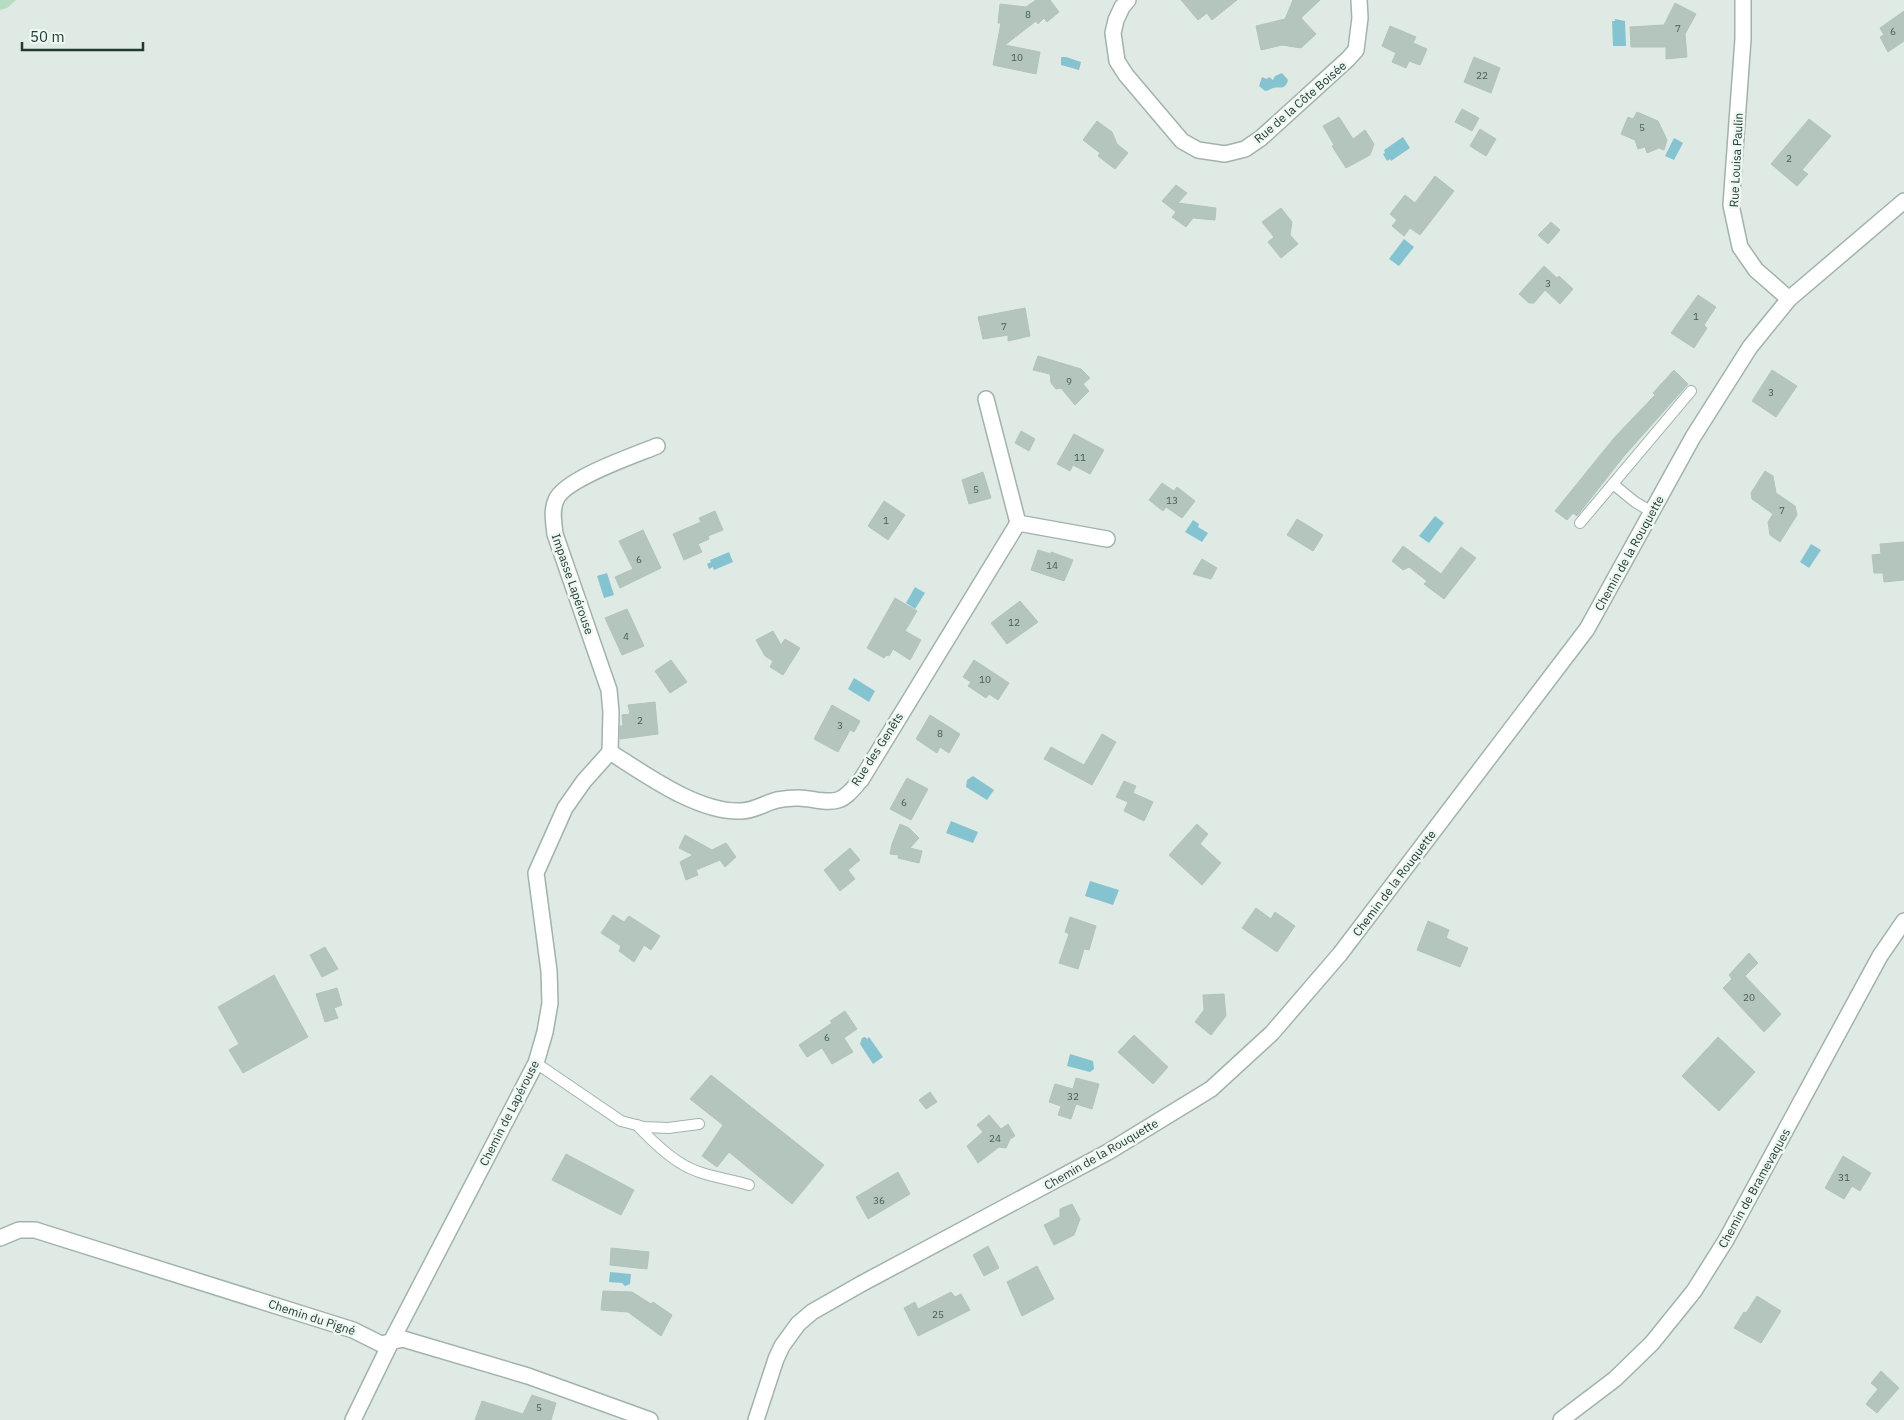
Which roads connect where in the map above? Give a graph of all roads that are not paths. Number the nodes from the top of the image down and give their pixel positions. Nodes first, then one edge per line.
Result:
1 (1128, 0) edge
2 (1359, 0) edge
3 (1743, 0) edge
4 (1904, 201) edge
5 (1789, 299) junction
6 (1691, 391) dead end
7 (986, 399) dead end
8 (657, 446) dead end
9 (1613, 484) junction
10 (1652, 512) junction
11 (1018, 523) junction
12 (1580, 523) dead end
13 (1107, 539) dead end
14 (610, 752) junction
15 (1904, 921) edge
16 (536, 1063) junction
17 (699, 1124) dead end
18 (637, 1126) junction
19 (749, 1185) dead end
20 (0, 1238) edge
21 (392, 1340) junction
22 (353, 1420) edge
23 (650, 1420) edge
24 (756, 1420) edge
25 (1561, 1420) edge

1 - 2 street, Rue de la Côte Boisée
3 - 5 street, Rue Louisa Paulin
4 - 5 street, Chemin de la Rouquette
5 - 10 street, Chemin de la Rouquette
6 - 9 lane
7 - 11 street
8 - 14 street, Impasse Lapérouse
9 - 10 lane
9 - 12 lane
10 - 24 street, Chemin de la Rouquette
11 - 13 street
11 - 14 street, Rue des Genêts
14 - 16 street, Chemin de Lapérouse
15 - 25 street, Chemin de Bramevaques
16 - 18 lane
16 - 21 street, Chemin de Lapérouse
17 - 18 lane
18 - 19 lane
20 - 21 street, Chemin du Pigné
21 - 22 street, Chemin de Lapérouse
21 - 23 street, Chemin du Pigné

